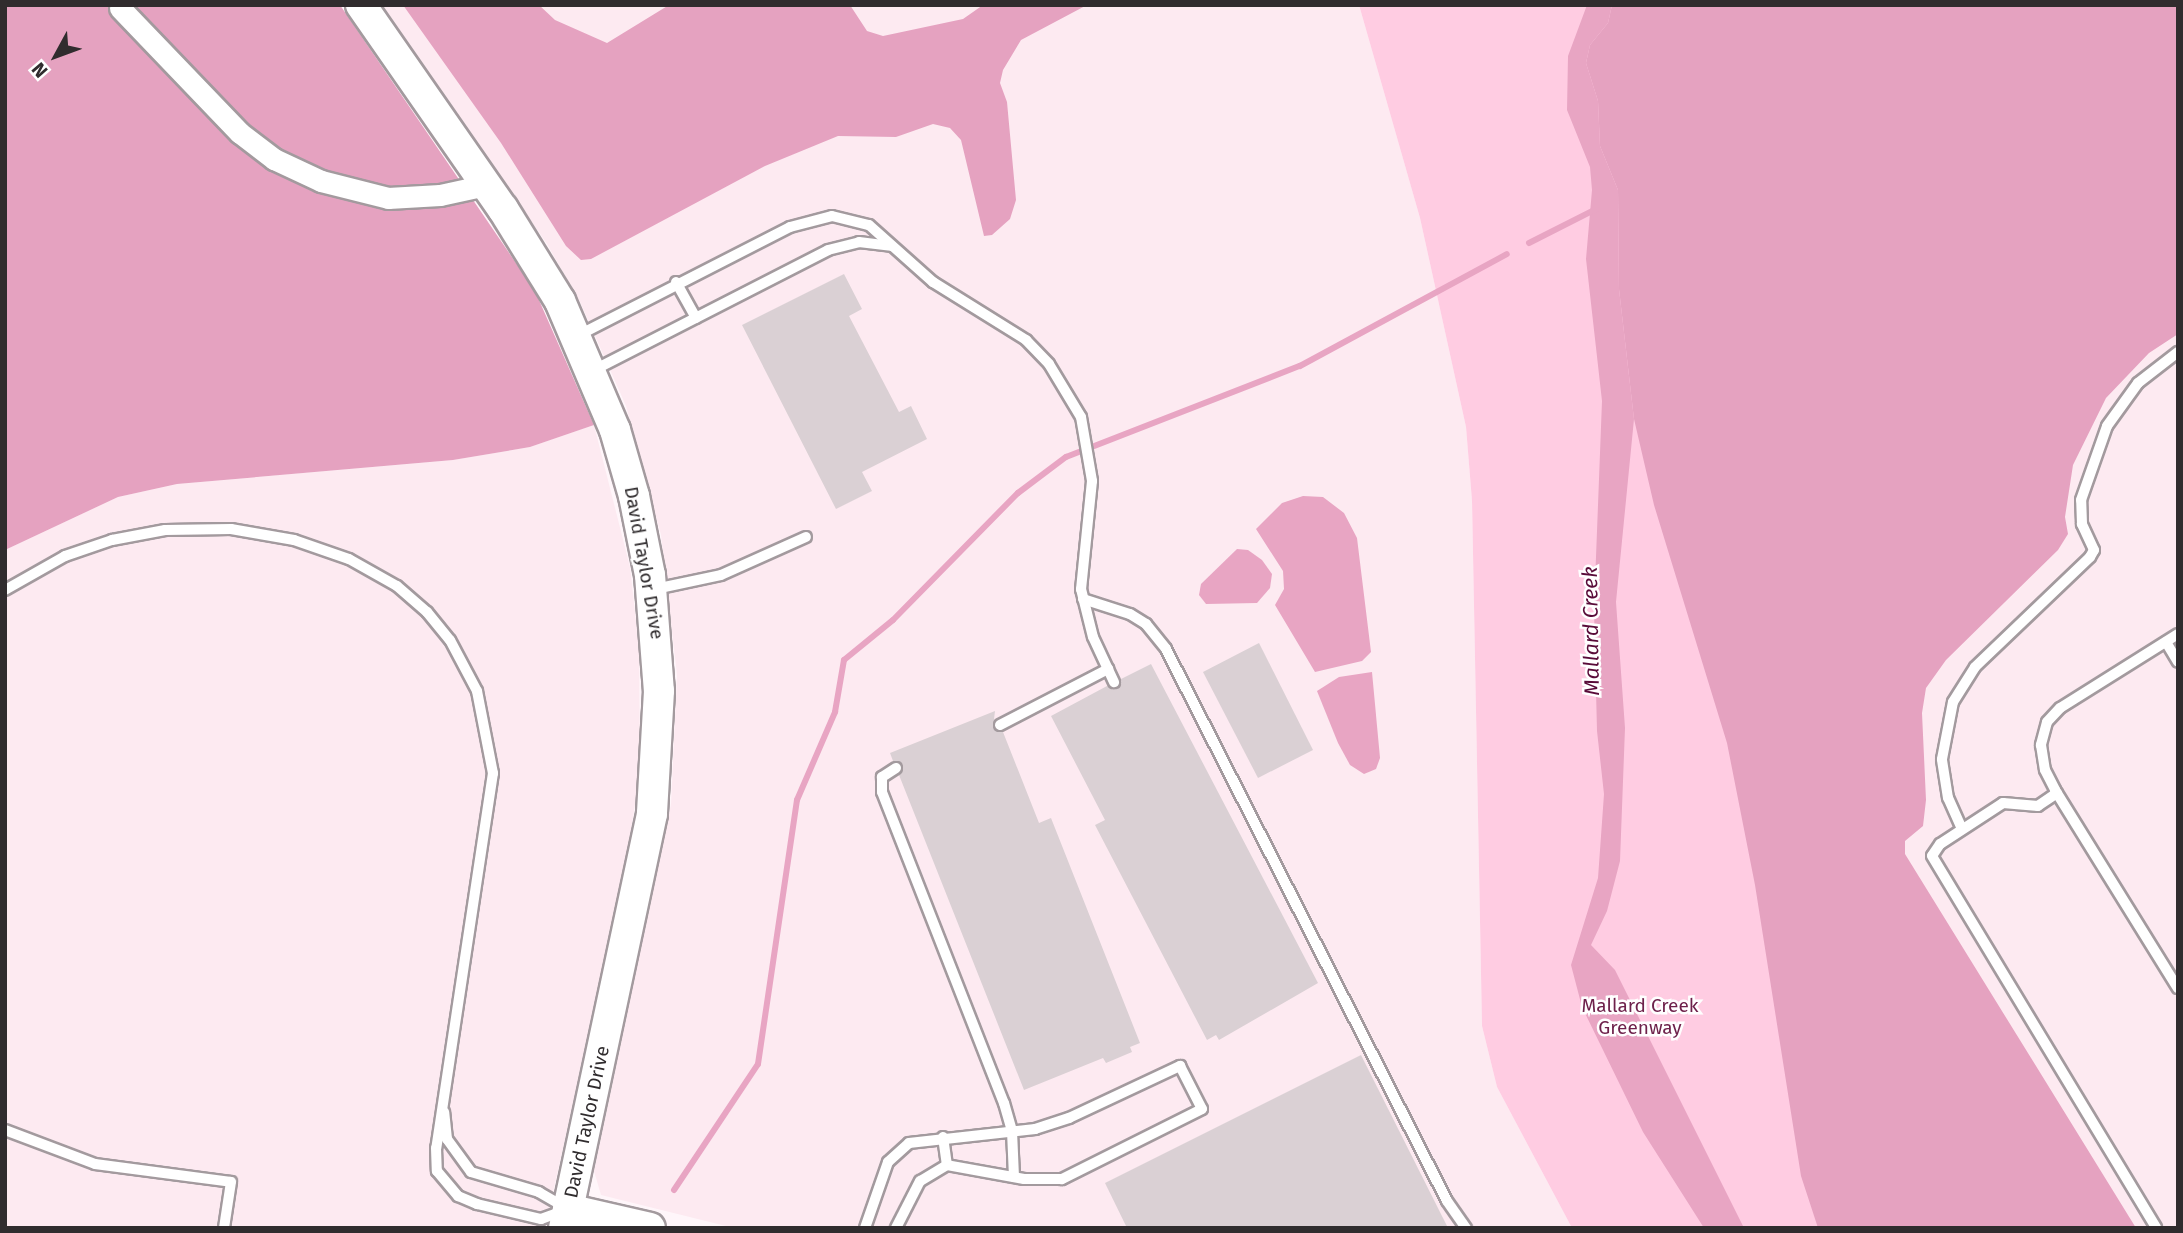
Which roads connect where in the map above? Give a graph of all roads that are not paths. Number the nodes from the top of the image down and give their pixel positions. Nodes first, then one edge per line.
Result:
1 (362, 5) edge
2 (120, 8) dead end
3 (486, 184) junction
4 (894, 247) junction
5 (676, 282) junction
6 (696, 318) junction
7 (577, 336) junction
8 (2178, 352) edge
9 (592, 371) junction
10 (806, 537) dead end
11 (652, 589) junction
12 (5, 590) edge
13 (1083, 599) junction
14 (2178, 634) edge
15 (2166, 642) junction
16 (2178, 662) edge
17 (1108, 669) junction
18 (1115, 682) dead end
19 (1000, 725) dead end
20 (896, 768) dead end
21 (2057, 793) junction
22 (1962, 829) junction
23 (2177, 986) edge
24 (444, 1112) junction
25 (5, 1130) edge
26 (1012, 1131) junction
27 (943, 1137) junction
28 (947, 1165) junction
29 (1014, 1177) junction
30 (566, 1219) edge
31 (224, 1228) edge
32 (650, 1228) edge
33 (865, 1228) edge
34 (896, 1228) edge
35 (1466, 1228) edge
36 (2156, 1228) edge

1 - 3 street, David Taylor Drive
2 - 3 street
3 - 7 street, David Taylor Drive
4 - 5 lane
4 - 6 lane
4 - 13 lane
5 - 6 lane
5 - 7 lane
6 - 9 lane
7 - 9 street, David Taylor Drive
8 - 22 lane
9 - 11 street, David Taylor Drive
10 - 11 lane
11 - 30 street, David Taylor Drive
12 - 24 lane
13 - 17 lane
13 - 35 lane
14 - 15 lane
15 - 16 lane
15 - 21 lane
17 - 18 lane
17 - 19 lane
20 - 26 lane
21 - 22 lane
21 - 23 lane
22 - 36 lane
24 - 30 lane
24 - 30 lane
25 - 31 lane
26 - 27 lane
26 - 29 lane
26 - 29 lane
27 - 28 lane
27 - 33 lane
28 - 29 lane
28 - 34 lane
30 - 32 street

